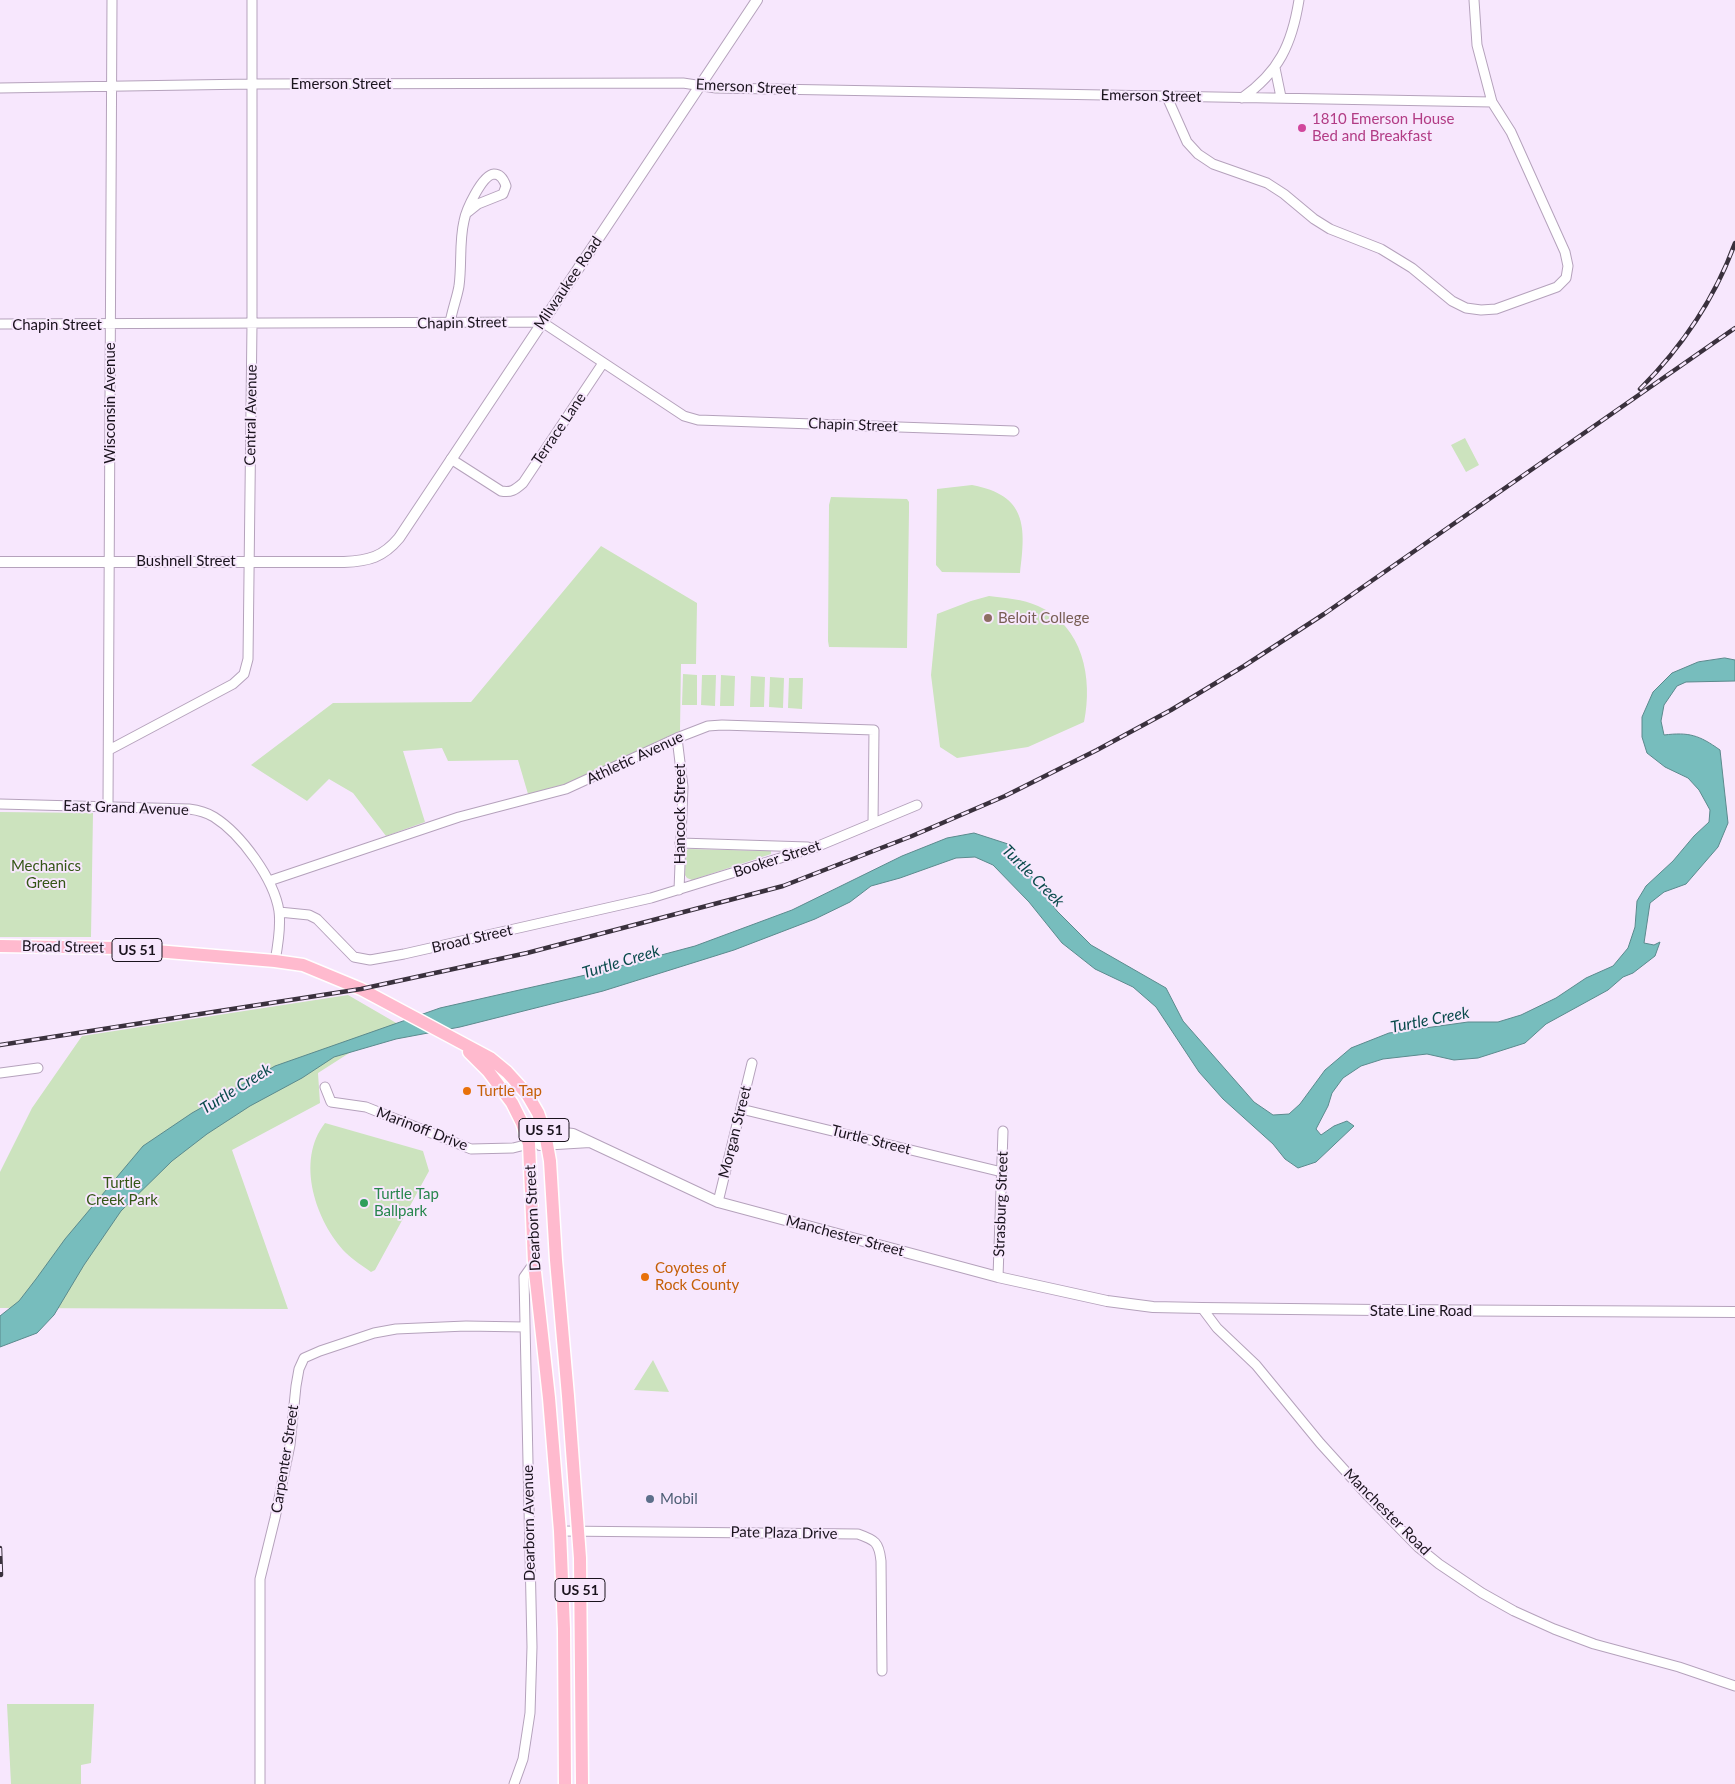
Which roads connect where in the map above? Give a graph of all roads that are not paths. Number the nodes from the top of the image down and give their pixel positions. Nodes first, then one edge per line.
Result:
1 (112, 0) edge
2 (252, 0) edge
3 (757, 0) edge
4 (1299, 0) edge
5 (1474, 0) edge
6 (1275, 68) junction
7 (252, 84) junction
8 (112, 86) junction
9 (699, 86) junction
10 (0, 88) edge
11 (1167, 97) junction
12 (1281, 97) junction
13 (1242, 98) junction
14 (1492, 102) junction
15 (468, 212) junction
16 (542, 322) junction
17 (450, 323) junction
18 (0, 324) edge
19 (252, 324) junction
20 (110, 325) junction
21 (603, 363) junction
22 (1014, 431) dead end
23 (451, 459) junction
24 (372, 558) joint
25 (109, 561) junction
26 (0, 562) edge
27 (250, 562) junction
28 (677, 738) junction
29 (109, 750) junction
30 (0, 804) edge
31 (917, 805) dead end
32 (108, 806) junction
33 (873, 824) junction
34 (680, 843) junction
35 (816, 847) junction
36 (270, 881) junction
37 (679, 890) junction
38 (279, 912) junction
39 (0, 946) edge
40 (275, 961) junction
41 (456, 1040) junction
42 (752, 1063) dead end
43 (38, 1068) dead end
44 (0, 1073) edge
45 (325, 1087) dead end
46 (741, 1109) junction
47 (1003, 1131) dead end
48 (546, 1140) junction
49 (529, 1144) junction
50 (1002, 1172) junction
51 (718, 1202) junction
52 (534, 1263) junction
53 (998, 1277) junction
54 (1107, 1301) joint
55 (1202, 1308) junction
56 (1735, 1312) edge
57 (524, 1327) junction
58 (560, 1531) junction
59 (578, 1531) junction
60 (882, 1671) dead end
61 (1735, 1686) edge
62 (260, 1784) edge
63 (514, 1784) edge
64 (565, 1784) edge
65 (582, 1784) edge

1 - 8 street, Wisconsin Avenue
2 - 7 street, Central Avenue
3 - 9 street, Milwaukee Road
4 - 6 street
5 - 14 street
6 - 12 street
6 - 13 street
7 - 8 street, Emerson Street
7 - 9 street, Emerson Street
7 - 19 street, Central Avenue
8 - 10 street, Emerson Street
8 - 20 street, Wisconsin Avenue
9 - 11 street, Emerson Street
9 - 16 street, Milwaukee Road
11 - 13 street, Emerson Street
11 - 14 street
12 - 13 street, Emerson Street
12 - 14 street, Emerson Street
15 - 15 street
15 - 17 street
16 - 17 street, Chapin Street
16 - 21 street, Chapin Street
16 - 23 street, Milwaukee Road
17 - 19 street, Chapin Street
18 - 20 street, Chapin Street
19 - 20 street, Chapin Street
19 - 27 street, Central Avenue
20 - 25 street, Wisconsin Avenue
21 - 22 street, Chapin Street
21 - 23 street, Terrace Lane
23 - 24 street, Milwaukee Road
24 - 27 street, Bushnell Street
25 - 26 street, Bushnell Street
25 - 27 street, Bushnell Street
25 - 29 street, Wisconsin Avenue
27 - 29 street, Central Avenue
28 - 33 street, Athletic Avenue
28 - 34 street, Hancock Street
28 - 36 street, Athletic Avenue
29 - 32 street, Wisconsin Avenue
30 - 32 street, East Grand Avenue
31 - 33 street
32 - 36 street, East Grand Avenue
33 - 35 street, Booker Street
34 - 35 street
34 - 37 street, Hancock Street
35 - 37 street, Booker Street
36 - 38 street, East Grand Avenue
37 - 38 street, Broad Street
38 - 40 street, East Grand Avenue
39 - 40 main road, Broad Street / US 51
40 - 41 main road, US 51
41 - 48 main road, Dearborn Street / US 51
41 - 49 main road, Dearborn Street / US 51
42 - 46 street, Morgan Street
43 - 44 street
45 - 49 street, Marinoff Drive
46 - 50 street, Turtle Street
46 - 51 street, Morgan Street
47 - 50 street, Strasburg Street
48 - 49 street, Manchester Street
48 - 51 street, Manchester Street
48 - 59 main road, Dearborn Street / US 51
49 - 52 main road, Dearborn Street / US 51
50 - 53 street, Strasburg Street
51 - 53 street, Manchester Street
52 - 57 street, Dearborn Avenue
52 - 58 main road, Dearborn Street / US 51
53 - 54 street, Manchester Street
54 - 55 street, State Line Road
55 - 56 street, State Line Road
55 - 61 street, Manchester Road
57 - 62 street, Carpenter Street
57 - 63 street, Dearborn Avenue
58 - 59 street, Pate Plaza Drive
58 - 64 main road, US 51
59 - 60 street, Pate Plaza Drive
59 - 65 main road, US 51

